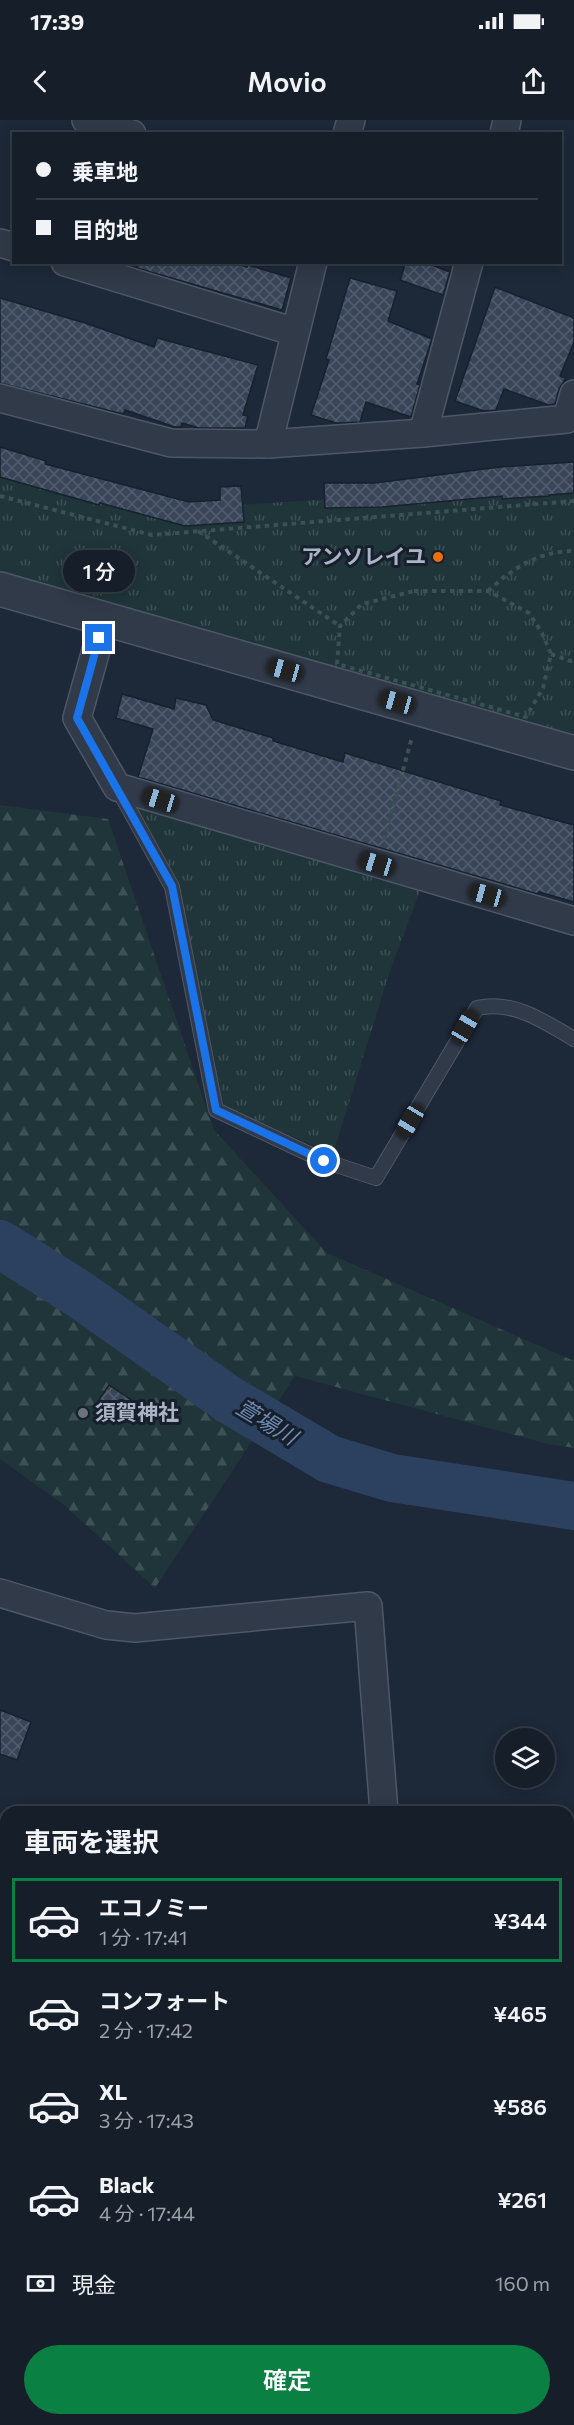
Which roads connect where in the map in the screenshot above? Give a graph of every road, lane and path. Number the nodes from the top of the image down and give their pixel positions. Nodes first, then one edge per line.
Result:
1 (86, 120) edge
2 (125, 132) edge
3 (72, 264) edge
4 (312, 264) edge
5 (468, 264) edge
6 (295, 332) junction
7 (574, 394) edge
8 (0, 398) edge
9 (423, 433) junction
10 (268, 444) junction
11 (0, 496) edge
12 (574, 501) edge
13 (198, 531) junction
14 (574, 551) edge
15 (0, 589) edge
16 (488, 591) junction
17 (105, 618) junction
18 (340, 626) junction
19 (551, 654) junction
20 (574, 660) edge
21 (420, 708) junction
22 (574, 753) edge
23 (117, 787) junction
24 (377, 864) junction
25 (574, 921) edge
26 (574, 1039) edge
27 (0, 1593) edge
28 (384, 1806) edge

1 - 2 street
3 - 6 street
4 - 6 street
5 - 9 street
6 - 10 street
7 - 9 street
8 - 10 street
9 - 10 street
11 - 13 path
12 - 13 path
13 - 18 path
14 - 16 path
15 - 17 street
16 - 18 path
16 - 19 path
17 - 21 street
17 - 23 street
18 - 19 path
19 - 20 path
21 - 22 street
21 - 24 path
23 - 24 street
23 - 26 lane
24 - 25 street
27 - 28 street

